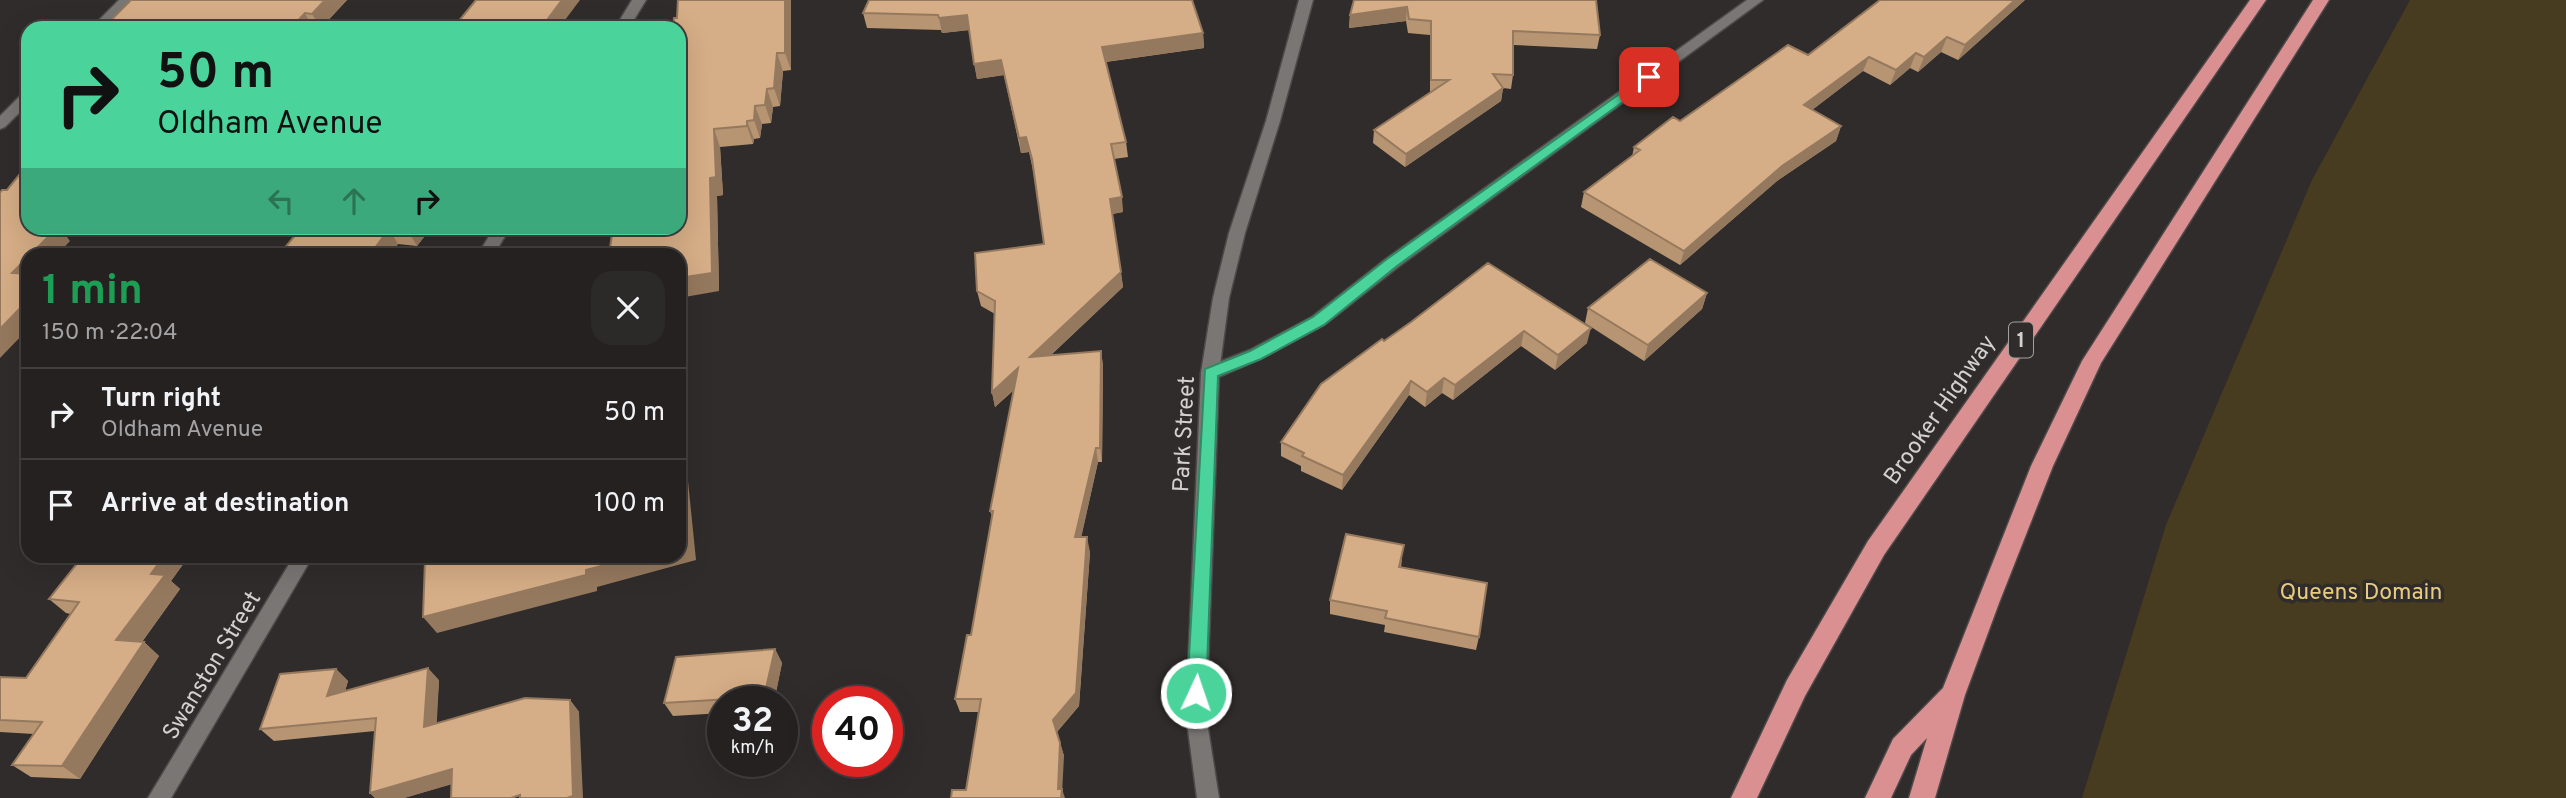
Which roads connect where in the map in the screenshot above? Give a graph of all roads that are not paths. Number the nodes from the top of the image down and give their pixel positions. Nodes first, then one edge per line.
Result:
1 (126, 0) edge
2 (639, 0) edge
3 (1306, 0) edge
4 (1756, 0) edge
5 (2258, 0) edge
6 (2321, 0) edge
7 (105, 21) edge
8 (626, 21) edge
9 (21, 103) edge
10 (0, 124) edge
11 (1210, 373) junction
12 (300, 563) edge
13 (1953, 695) junction
14 (159, 798) edge
15 (1208, 798) edge
16 (1744, 798) edge
17 (1878, 798) edge
18 (1922, 798) edge

1 - 7 street
2 - 8 street
3 - 11 street, Park Street
4 - 11 street
5 - 16 highway, Brooker Highway / 1
6 - 13 highway
9 - 10 street
11 - 15 street, Park Street
12 - 14 street, Swanston Street
13 - 17 highway
13 - 18 highway

